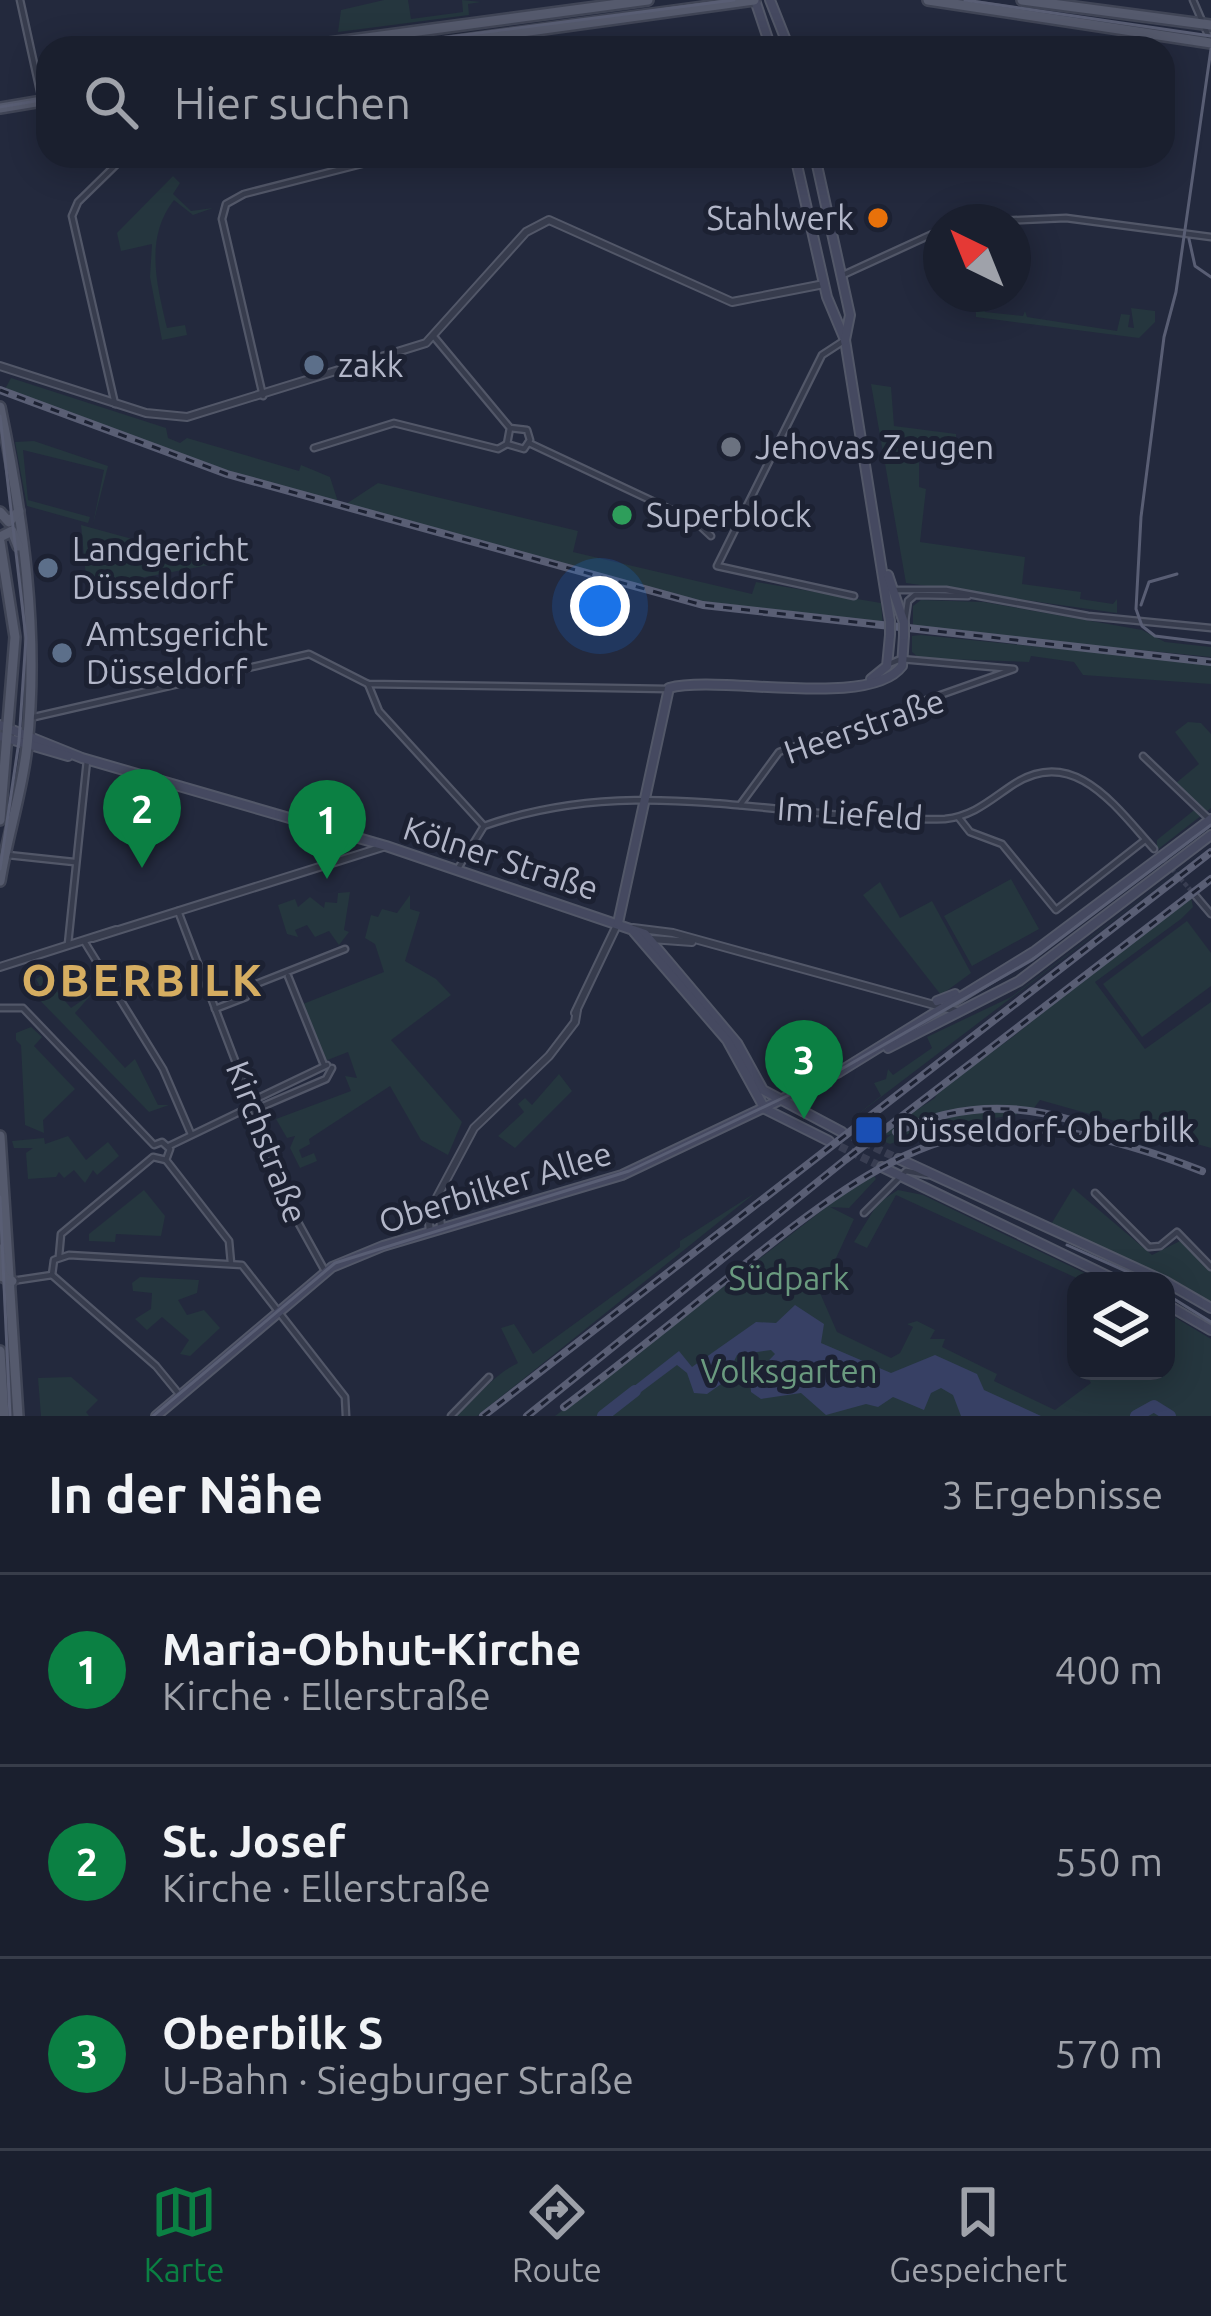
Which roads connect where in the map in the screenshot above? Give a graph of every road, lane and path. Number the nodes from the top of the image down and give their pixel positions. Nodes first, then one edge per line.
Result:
1 (20, 0) edge
2 (648, 0) edge
3 (755, 0) edge
4 (928, 0) edge
5 (1024, 0) edge
6 (1193, 0) edge
7 (773, 2) edge
8 (995, 13) junction
9 (1205, 22) edge
10 (381, 36) edge
11 (493, 36) edge
12 (768, 36) edge
13 (785, 36) edge
14 (1161, 36) edge
15 (1175, 38) edge
16 (1211, 43) edge
17 (36, 65) edge
18 (36, 103) edge
19 (0, 109) edge
20 (112, 168) edge
21 (346, 168) edge
22 (799, 168) edge
23 (816, 168) edge
24 (1031, 220) edge
25 (1211, 237) edge
26 (923, 238) edge
27 (832, 280) junction
28 (435, 338) junction
29 (845, 340) junction
30 (0, 366) edge
31 (16, 372) junction
32 (0, 377) edge
33 (263, 396) junction
34 (115, 404) junction
35 (0, 408) edge
36 (511, 428) junction
37 (529, 443) junction
38 (507, 444) junction
39 (314, 448) dead end
40 (19, 510) junction
41 (0, 512) edge
42 (711, 536) dead end
43 (0, 539) edge
44 (882, 557) junction
45 (4, 584) edge
46 (27, 586) junction
47 (893, 594) junction
48 (854, 596) dead end
49 (974, 596) junction
50 (911, 597) junction
51 (904, 623) junction
52 (1211, 628) edge
53 (890, 636) junction
54 (903, 660) junction
55 (888, 662) junction
56 (864, 681) junction
57 (368, 685) junction
58 (668, 689) junction
59 (29, 718) junction
60 (5, 732) edge
61 (28, 741) junction
62 (1143, 756) dead end
63 (84, 759) junction
64 (642, 799) junction
65 (740, 805) junction
66 (959, 818) junction
67 (1210, 819) edge
68 (0, 820) edge
69 (484, 826) junction
70 (1211, 835) edge
71 (355, 837) junction
72 (1146, 840) junction
73 (386, 846) junction
74 (1154, 850) tunnel mouth
75 (4, 855) junction
76 (354, 859) junction
77 (74, 862) junction
78 (457, 870) junction
79 (0, 881) edge
80 (1193, 894) tunnel mouth
81 (178, 911) junction
82 (1211, 914) edge
83 (618, 923) junction
84 (631, 928) junction
85 (88, 939) junction
86 (701, 943) junction
87 (660, 944) junction
88 (68, 946) junction
89 (345, 949) dead end
90 (0, 967) edge
91 (287, 974) junction
92 (935, 1006) junction
93 (0, 1008) edge
94 (215, 1009) junction
95 (965, 1010) junction
96 (931, 1023) junction
97 (325, 1065) junction
98 (289, 1084) junction
99 (810, 1087) junction
100 (293, 1093) junction
101 (780, 1101) junction
102 (252, 1106) junction
103 (765, 1108) junction
104 (805, 1114) junction
105 (842, 1132) tunnel mouth
106 (190, 1134) junction
107 (0, 1136) edge
108 (829, 1142) tunnel mouth
109 (169, 1146) junction
110 (899, 1159) joint
111 (166, 1160) junction
112 (882, 1167) tunnel mouth
113 (934, 1175) junction
114 (901, 1177) junction
115 (440, 1193) junction
116 (1095, 1193) dead end
117 (863, 1213) dead end
118 (441, 1229) junction
119 (430, 1232) junction
120 (0, 1234) edge
121 (0, 1249) edge
122 (59, 1256) junction
123 (231, 1263) junction
124 (1211, 1267) edge
125 (325, 1271) junction
126 (1099, 1272) edge
127 (1145, 1272) edge
128 (52, 1275) junction
129 (12, 1281) junction
130 (1175, 1287) edge
131 (1175, 1309) edge
132 (1211, 1309) edge
133 (280, 1310) junction
134 (1211, 1330) edge
135 (0, 1351) edge
136 (489, 1377) dead end
137 (180, 1396) junction
138 (4, 1416) edge
139 (18, 1416) edge
140 (156, 1416) edge
141 (346, 1416) edge
142 (451, 1416) edge

1 - 17 street
2 - 10 main road
3 - 11 main road
3 - 12 main road
4 - 8 main road
5 - 8 street
5 - 9 main road
6 - 9 street
7 - 13 main road
8 - 14 main road
9 - 16 street
15 - 16 main road
18 - 19 main road
20 - 34 street
21 - 33 street
22 - 27 main road
23 - 27 main road
24 - 25 street
26 - 27 street
27 - 28 street
27 - 29 main road
27 - 29 main road
28 - 33 street
28 - 36 street
29 - 44 main road
29 - 48 street
30 - 31 street
31 - 32 street
31 - 34 street
33 - 34 street
35 - 40 main road
36 - 37 street
36 - 38 street
37 - 38 street
37 - 42 street
38 - 39 street
40 - 41 main road
40 - 46 main road
43 - 45 main road
43 - 46 main road
44 - 47 main road
44 - 47 main road
45 - 60 main road
46 - 59 main road
47 - 49 street
47 - 50 street
47 - 51 main road
47 - 53 main road, bridge
49 - 50 street
49 - 52 street
50 - 51 street
51 - 54 main road, bridge
53 - 54 street
53 - 55 main road
54 - 55 street
54 - 56 main road
54 - 65 street, Heerstraße
55 - 56 main road
56 - 58 main road
57 - 58 street
57 - 59 street
57 - 69 street
58 - 64 main road
59 - 61 main road
60 - 61 main road, Kölner Straße
60 - 68 main road
61 - 63 main road, Kölner Straße
61 - 75 main road
62 - 67 street
63 - 71 main road, Kölner Straße
63 - 77 street
64 - 65 street
64 - 69 street
64 - 83 main road
65 - 66 street, Im Liefeld
66 - 72 street, Im Liefeld
66 - 72 street, Im Liefeld
67 - 92 main road
69 - 78 street
70 - 95 main road
71 - 73 main road, Kölner Straße
71 - 76 street, Kölner Straße
72 - 74 street, Im Liefeld
73 - 76 street
73 - 78 main road, Kölner Straße
75 - 77 street
75 - 79 main road
76 - 81 street
77 - 88 street
78 - 83 main road, Kölner Straße
80 - 82 street
81 - 85 street
81 - 94 street, Kirchstraße
83 - 84 main road, Kölner Straße
83 - 115 street
84 - 86 street, Kölner Straße
84 - 87 main road
84 - 103 main road
85 - 88 street
85 - 106 street
86 - 87 street, Kölner Straße
86 - 92 street, Kölner Straße
87 - 101 main road
88 - 90 street
89 - 91 street
91 - 94 street
91 - 97 street
92 - 95 street, Kölner Straße
92 - 96 main road
93 - 109 street
94 - 102 street, Kirchstraße
95 - 96 main road
96 - 99 main road, Oberbilker Allee
97 - 98 street
97 - 100 street
98 - 100 street
98 - 102 street
99 - 101 main road, Oberbilker Allee
99 - 104 main road
100 - 102 street
101 - 103 main road, Oberbilker Allee
101 - 104 main road
102 - 106 street
102 - 125 street, Kirchstraße
103 - 108 main road
103 - 118 main road, Oberbilker Allee
104 - 105 main road
106 - 109 street
107 - 129 main road
109 - 111 street
110 - 113 main road
110 - 114 street
111 - 122 street
111 - 123 street
112 - 114 main road
113 - 114 street
113 - 127 main road
114 - 117 street
114 - 126 main road
115 - 118 street
115 - 119 street
116 - 124 street
118 - 119 main road, Oberbilker Allee
119 - 125 main road, Oberbilker Allee
120 - 129 main road
121 - 129 main road
122 - 123 street
122 - 128 street
123 - 133 street
125 - 133 main road, Oberbilker Allee
128 - 129 street
128 - 137 street
129 - 139 main road
130 - 132 main road
131 - 134 main road
133 - 137 main road, Oberbilker Allee
133 - 141 street
135 - 138 main road
136 - 142 street
137 - 140 main road, Oberbilker Allee

